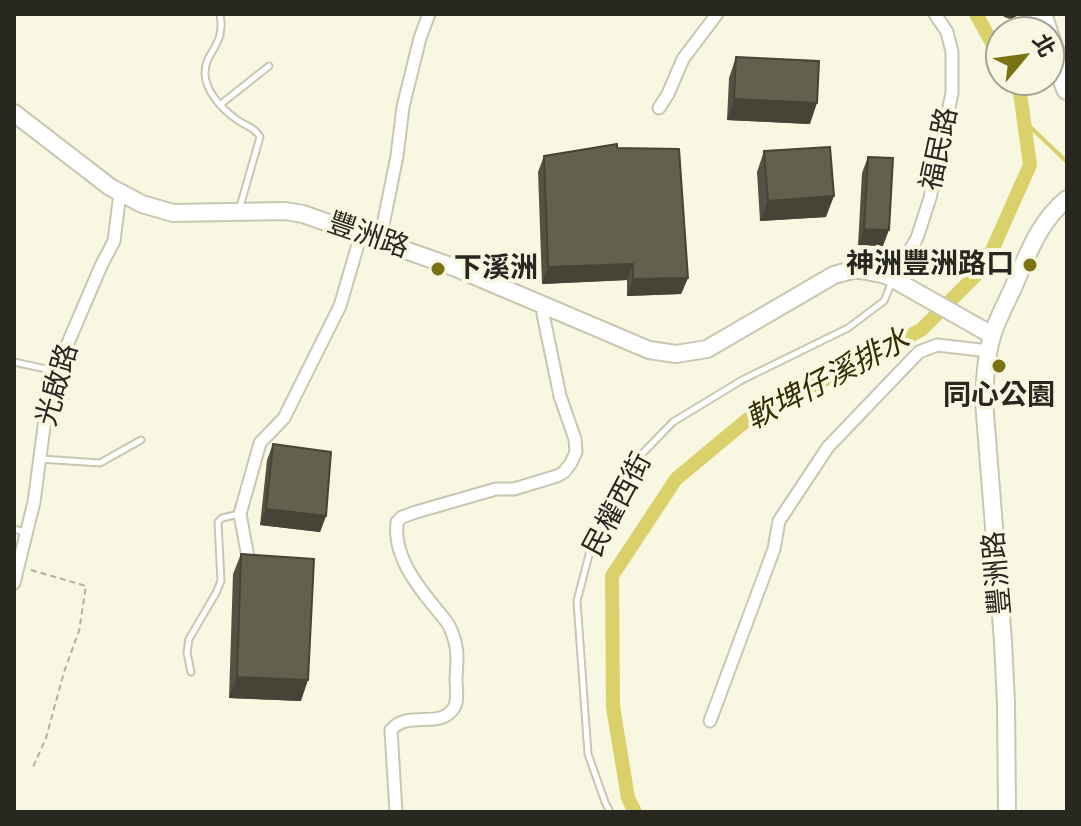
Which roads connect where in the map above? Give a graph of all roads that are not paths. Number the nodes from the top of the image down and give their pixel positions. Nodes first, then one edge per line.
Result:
1 (220, 14) edge
2 (429, 14) edge
3 (717, 14) edge
4 (935, 14) edge
5 (269, 66) dead end
6 (221, 104) junction
7 (659, 108) dead end
8 (14, 113) edge
9 (120, 193) junction
10 (1067, 199) edge
11 (239, 211) junction
12 (361, 234) junction
13 (380, 240) junction
14 (897, 282) junction
15 (546, 307) junction
16 (990, 343) junction
17 (14, 362) edge
18 (56, 371) junction
19 (141, 440) dead end
20 (40, 459) junction
21 (240, 514) junction
22 (14, 529) edge
23 (28, 533) junction
24 (250, 568) edge
25 (14, 583) edge
26 (191, 672) dead end
27 (710, 721) dead end
28 (396, 812) edge
29 (610, 812) edge
30 (1007, 812) edge

1 - 6 lane
2 - 13 street
3 - 7 street
4 - 14 street, 福民路
5 - 6 lane
6 - 11 lane
8 - 9 street, 豐洲路
9 - 11 street, 豐洲路
9 - 18 street, 光啟路
10 - 16 street, 豐洲路
11 - 12 street, 豐洲路
12 - 13 street, 豐洲路
12 - 21 street
13 - 15 street, 豐洲路
14 - 15 street, 豐洲路
14 - 16 street, 豐洲路
14 - 29 lane, 民權西街
15 - 28 street
16 - 27 street
16 - 30 street, 豐洲路
17 - 18 lane
18 - 20 street, 光啟路
19 - 20 lane
20 - 23 street, 光啟路
21 - 24 street
21 - 26 lane
22 - 23 lane
23 - 25 street, 光啟路

